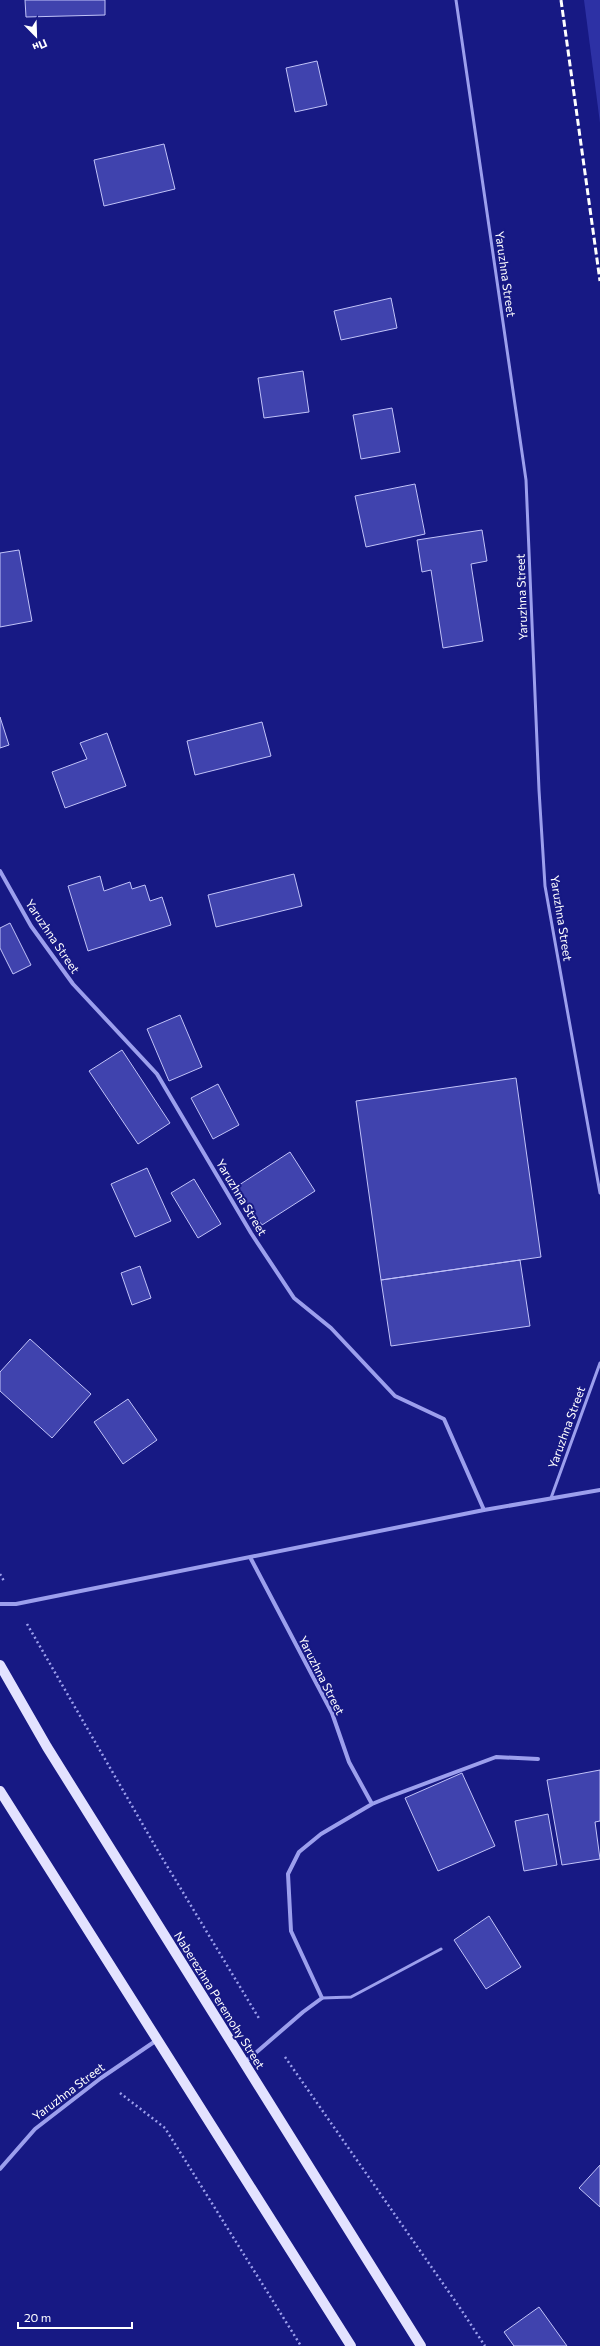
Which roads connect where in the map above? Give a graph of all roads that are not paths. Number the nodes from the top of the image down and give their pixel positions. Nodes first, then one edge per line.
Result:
1 (456, 0) edge
2 (0, 871) edge
3 (600, 1193) edge
4 (600, 1363) edge
5 (600, 1490) edge
6 (552, 1498) junction
7 (484, 1510) junction
8 (250, 1557) junction
9 (0, 1604) edge
10 (0, 1665) edge
11 (538, 1759) dead end
12 (0, 1791) edge
13 (372, 1804) junction
14 (441, 1949) dead end
15 (322, 1998) junction
16 (157, 2039) junction
17 (244, 2063) junction
18 (0, 2169) edge
19 (351, 2346) edge
20 (421, 2346) edge

1 - 3 lane, Yaruzhna Street
2 - 7 street, Yaruzhna Street
4 - 6 lane, Yaruzhna Street
5 - 6 street
6 - 7 street
7 - 8 street
8 - 9 street
8 - 13 street, Yaruzhna Street
10 - 17 main road, Naberezhna Peremohy Street
11 - 13 street
12 - 16 main road
13 - 15 street
14 - 15 lane
15 - 17 street
16 - 18 street, Yaruzhna Street
16 - 19 main road
17 - 20 main road, Naberezhna Peremohy Street

